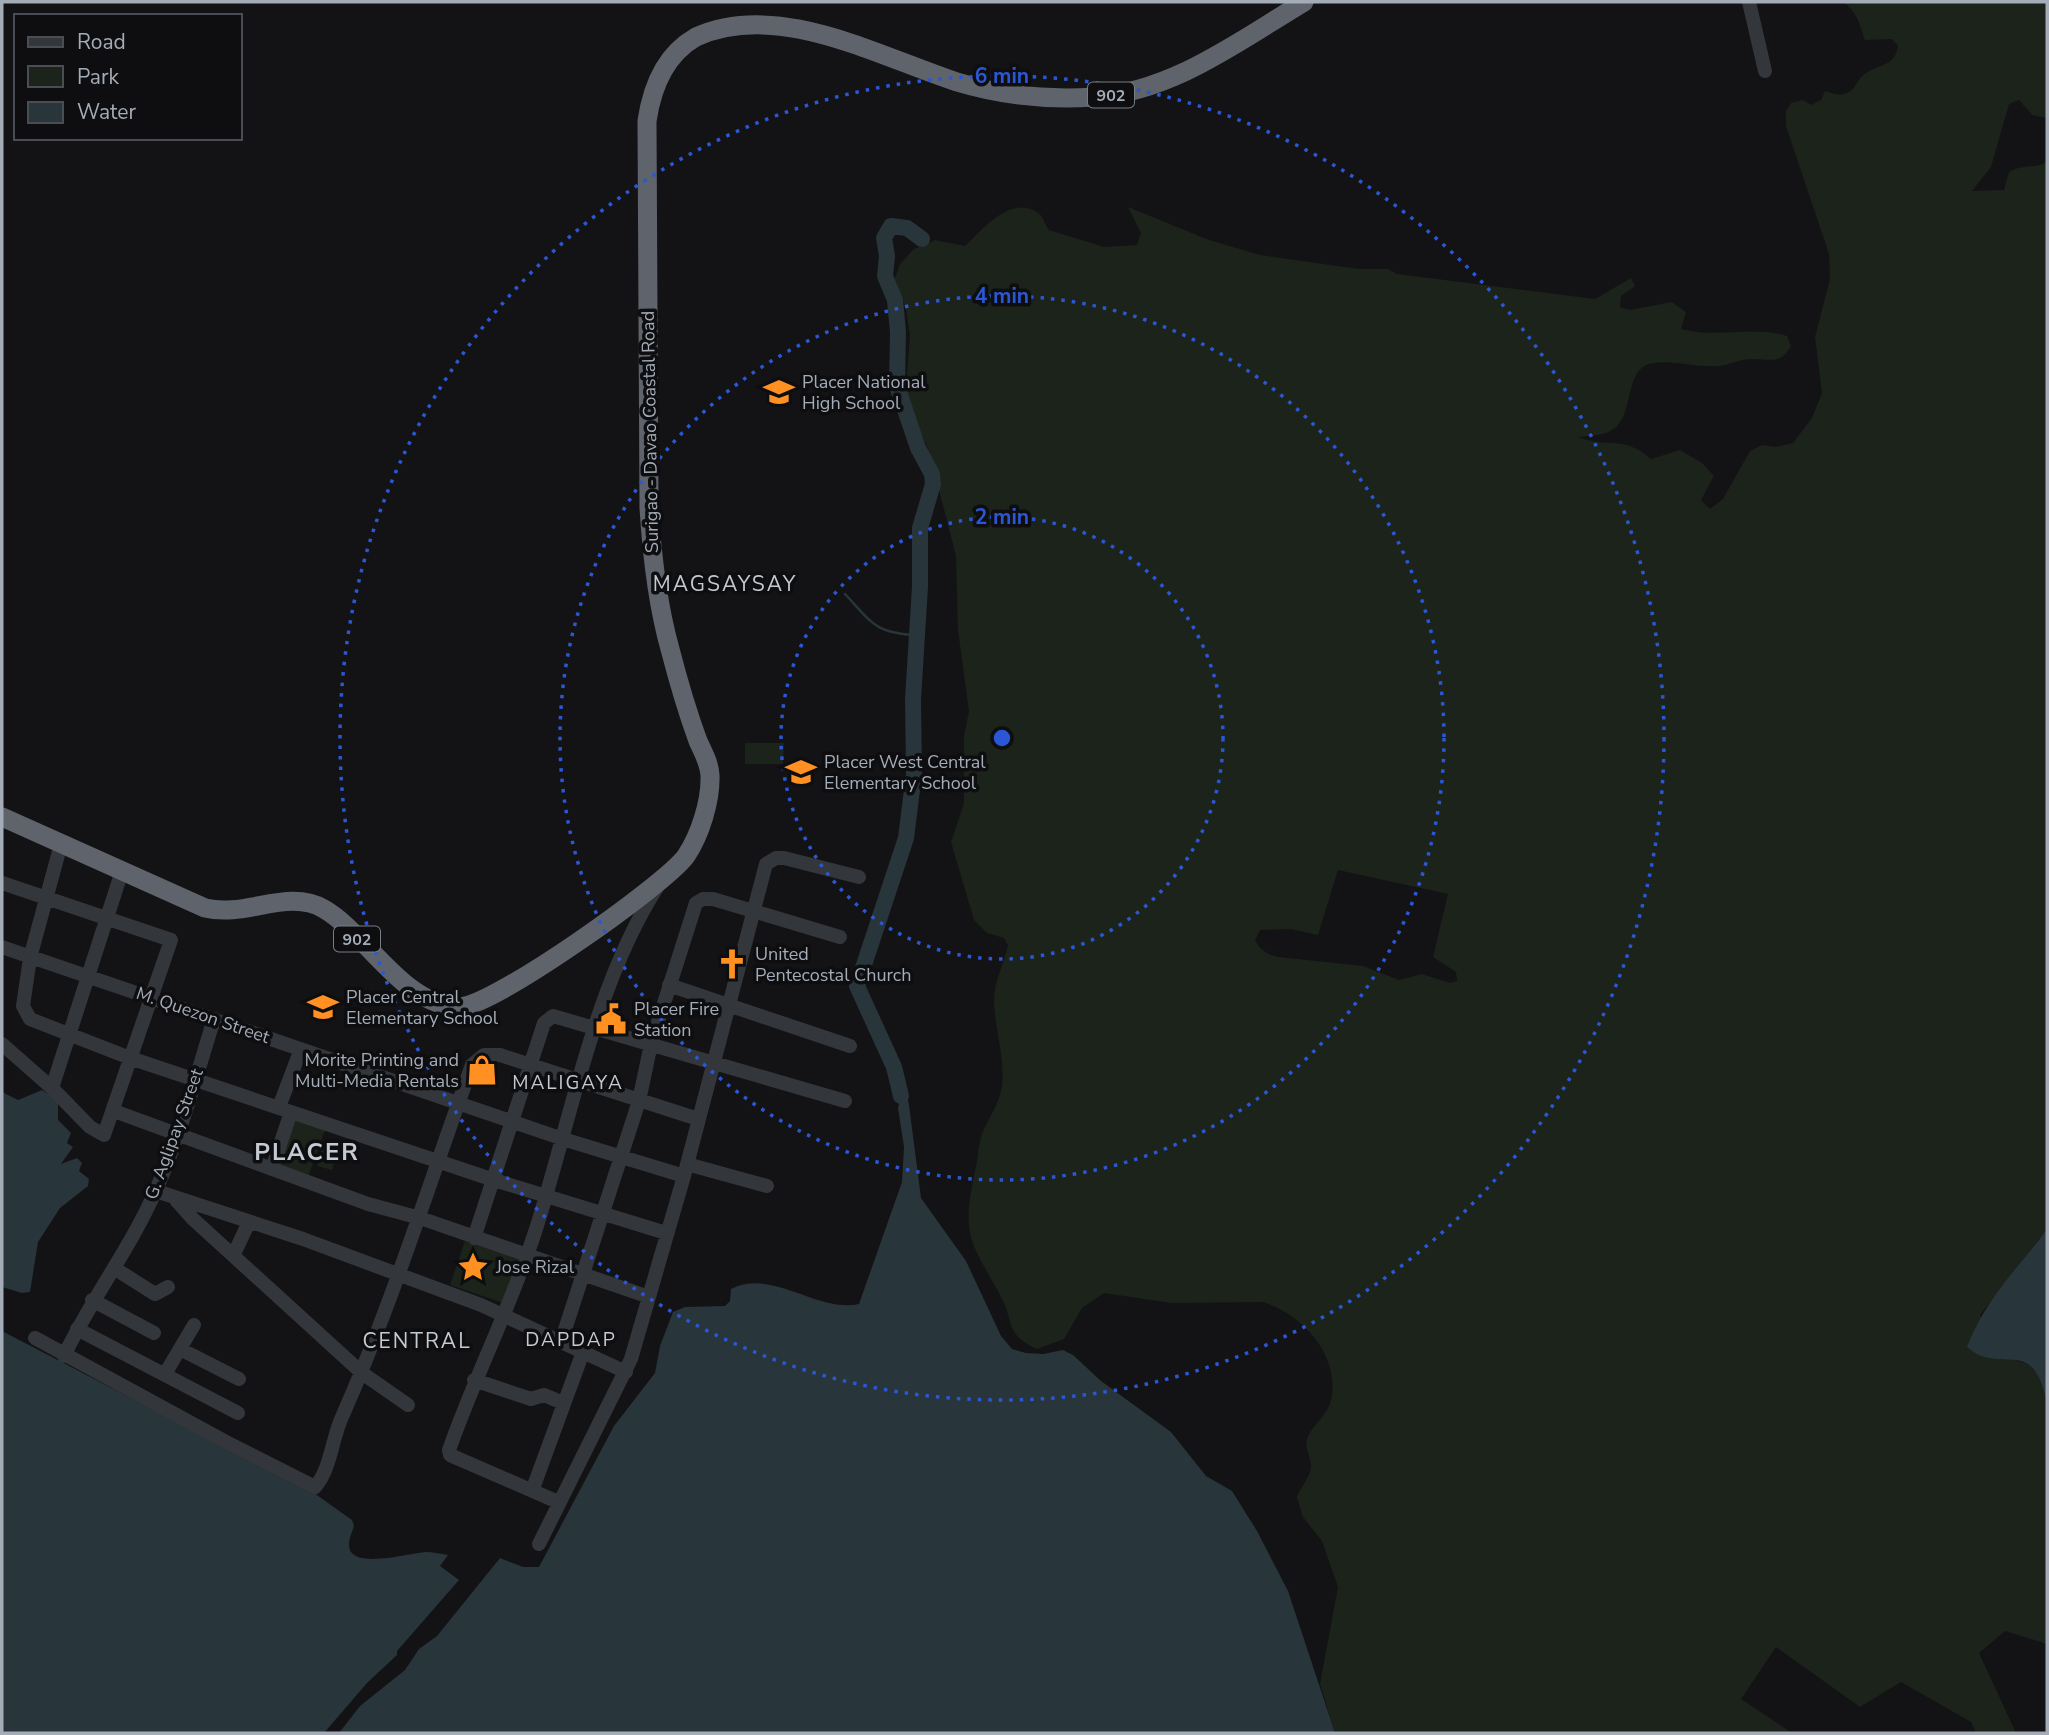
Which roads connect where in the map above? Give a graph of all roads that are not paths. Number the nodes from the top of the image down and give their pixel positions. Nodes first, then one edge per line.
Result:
1 (1304, 2) edge
2 (1749, 2) edge
3 (1765, 71) dead end
4 (2, 817) edge
5 (61, 844) junction
6 (122, 871) junction
7 (859, 877) dead end
8 (663, 879) junction
9 (2, 883) edge
10 (47, 897) junction
11 (753, 913) junction
12 (107, 919) junction
13 (840, 937) dead end
14 (2, 947) edge
15 (30, 958) junction
16 (89, 977) junction
17 (670, 985) junction
18 (152, 998) junction
19 (729, 1004) junction
20 (214, 1019) junction
21 (596, 1029) junction
22 (70, 1037) junction
23 (2, 1044) edge
24 (651, 1044) junction
25 (850, 1046) dead end
26 (301, 1049) junction
27 (130, 1058) junction
28 (714, 1061) junction
29 (530, 1066) junction
30 (196, 1079) junction
31 (579, 1082) junction
32 (52, 1088) junction
33 (639, 1101) junction
34 (845, 1101) dead end
35 (458, 1102) junction
36 (285, 1109) junction
37 (114, 1111) junction
38 (698, 1119) junction
39 (512, 1121) junction
40 (178, 1133) junction
41 (563, 1139) junction
42 (620, 1156) junction
43 (438, 1161) junction
44 (272, 1169) junction
45 (686, 1170) junction
46 (491, 1179) junction
47 (767, 1186) dead end
48 (156, 1191) junction
49 (547, 1196) junction
50 (175, 1199) junction
51 (602, 1214) junction
52 (420, 1218) junction
53 (249, 1222) junction
54 (666, 1233) junction
55 (474, 1238) junction
56 (234, 1254) junction
57 (528, 1254) junction
58 (114, 1268) junction
59 (401, 1275) junction
60 (584, 1275) junction
61 (168, 1287) dead end
62 (649, 1297) junction
63 (92, 1300) junction
64 (504, 1317) junction
65 (194, 1325) dead end
66 (76, 1329) junction
67 (154, 1333) dead end
68 (35, 1338) dead end
69 (561, 1342) junction
70 (180, 1349) junction
71 (583, 1352) junction
72 (64, 1356) junction
73 (626, 1372) junction
74 (362, 1373) junction
75 (165, 1374) junction
76 (239, 1379) dead end
77 (474, 1380) junction
78 (563, 1403) junction
79 (408, 1405) dead end
80 (238, 1413) dead end
81 (533, 1491) junction
82 (558, 1502) junction
83 (539, 1544) dead end

1 - 8 highway, Surigao - Davao Coastal Road / 902
2 - 3 street
4 - 5 highway, Surigao - Davao Coastal Road / 902
5 - 6 highway, Surigao - Davao Coastal Road / 902
5 - 10 street
6 - 8 highway, Surigao - Davao Coastal Road / 902
6 - 12 street
7 - 11 street
8 - 21 street
9 - 10 street
10 - 12 street
10 - 15 street
11 - 13 street
11 - 17 street
11 - 19 street
12 - 16 street
12 - 18 street
14 - 15 street, M. Quezon Street
15 - 16 street, M. Quezon Street
15 - 22 street
16 - 18 street, M. Quezon Street
16 - 22 street
17 - 19 street
17 - 24 street
18 - 20 street, M. Quezon Street
18 - 27 street
19 - 25 street
19 - 28 street
20 - 26 street, M. Quezon Street
20 - 30 street, G. Aglipay Street
21 - 24 street
21 - 29 street
21 - 31 street
22 - 27 street
22 - 32 street
23 - 32 street
24 - 28 street
24 - 33 street
26 - 35 street, M. Quezon Street
26 - 36 street
27 - 30 street
27 - 37 street
28 - 34 street
28 - 38 street
29 - 31 street
29 - 35 street
29 - 39 street
30 - 36 street
30 - 40 street, G. Aglipay Street
31 - 33 street
31 - 41 street
32 - 37 street
33 - 38 street
33 - 42 street
35 - 39 street, M. Quezon Street
35 - 43 street
36 - 43 street
36 - 44 street
37 - 40 street
38 - 45 street
39 - 41 street, M. Quezon Street
39 - 46 street
40 - 44 street
40 - 48 street, G. Aglipay Street
41 - 42 street, M. Quezon Street
41 - 49 street
42 - 45 street, M. Quezon Street
42 - 51 street
43 - 46 street
43 - 52 street
44 - 52 street
45 - 47 street, M. Quezon Street
45 - 54 street
46 - 49 street
46 - 55 street
48 - 50 street
48 - 58 street, G. Aglipay Street
49 - 51 street
49 - 57 street
50 - 53 street
50 - 56 street
51 - 54 street
51 - 60 street
52 - 55 street
52 - 59 street
53 - 56 street
53 - 59 street
54 - 62 street
55 - 57 street
56 - 74 street
57 - 60 street
57 - 64 street
58 - 61 street
58 - 63 street, G. Aglipay Street
59 - 64 street
59 - 74 street
60 - 62 street
60 - 69 street
62 - 73 street
63 - 66 street, G. Aglipay Street
63 - 67 street
64 - 69 street
64 - 77 street
65 - 70 street
66 - 72 street, G. Aglipay Street
66 - 75 street
68 - 72 street
69 - 71 street
70 - 75 street
70 - 76 street
71 - 73 street
71 - 78 street
72 - 74 street
73 - 82 street
74 - 79 street
75 - 80 street
77 - 78 street
77 - 81 street
78 - 81 street
81 - 82 street
82 - 83 street

